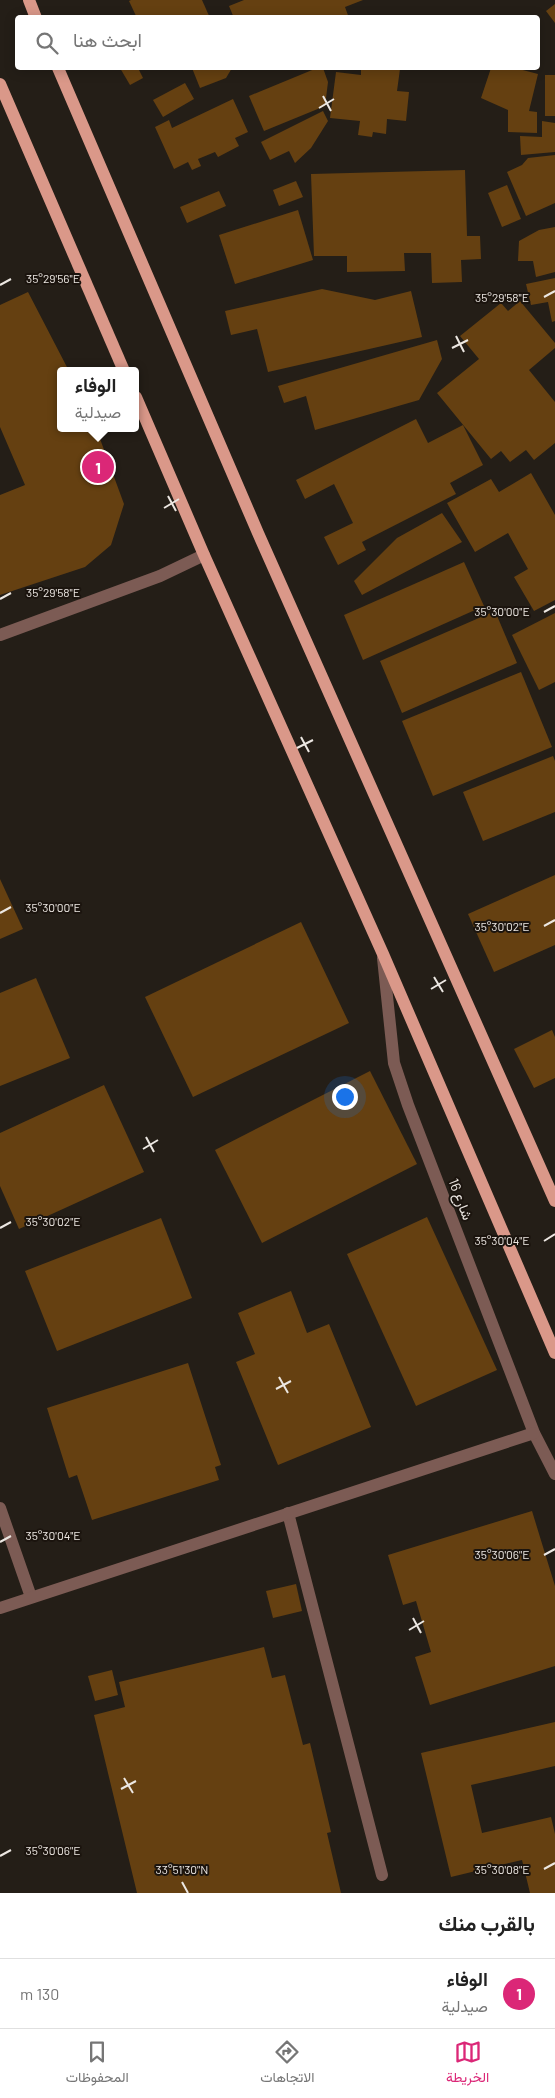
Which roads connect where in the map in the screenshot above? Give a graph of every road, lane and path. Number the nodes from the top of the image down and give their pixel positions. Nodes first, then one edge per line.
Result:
1 (29, 0) edge
2 (35, 15) edge
3 (59, 70) edge
4 (0, 84) edge
5 (122, 367) edge
6 (139, 404) edge
7 (204, 555) junction
8 (0, 635) edge
9 (383, 954) junction
10 (555, 1201) edge
11 (555, 1353) edge
12 (534, 1432) junction
13 (555, 1474) edge
14 (0, 1508) edge
15 (288, 1513) junction
16 (31, 1597) junction
17 (0, 1608) edge
18 (382, 1875) dead end

1 - 2 main road
3 - 10 main road
4 - 5 main road
6 - 7 main road
7 - 8 street
7 - 9 main road
9 - 11 main road
9 - 12 street, شارع 16
12 - 13 street, شارع 16
12 - 15 street
14 - 16 street
15 - 16 street
15 - 18 street
16 - 17 street

